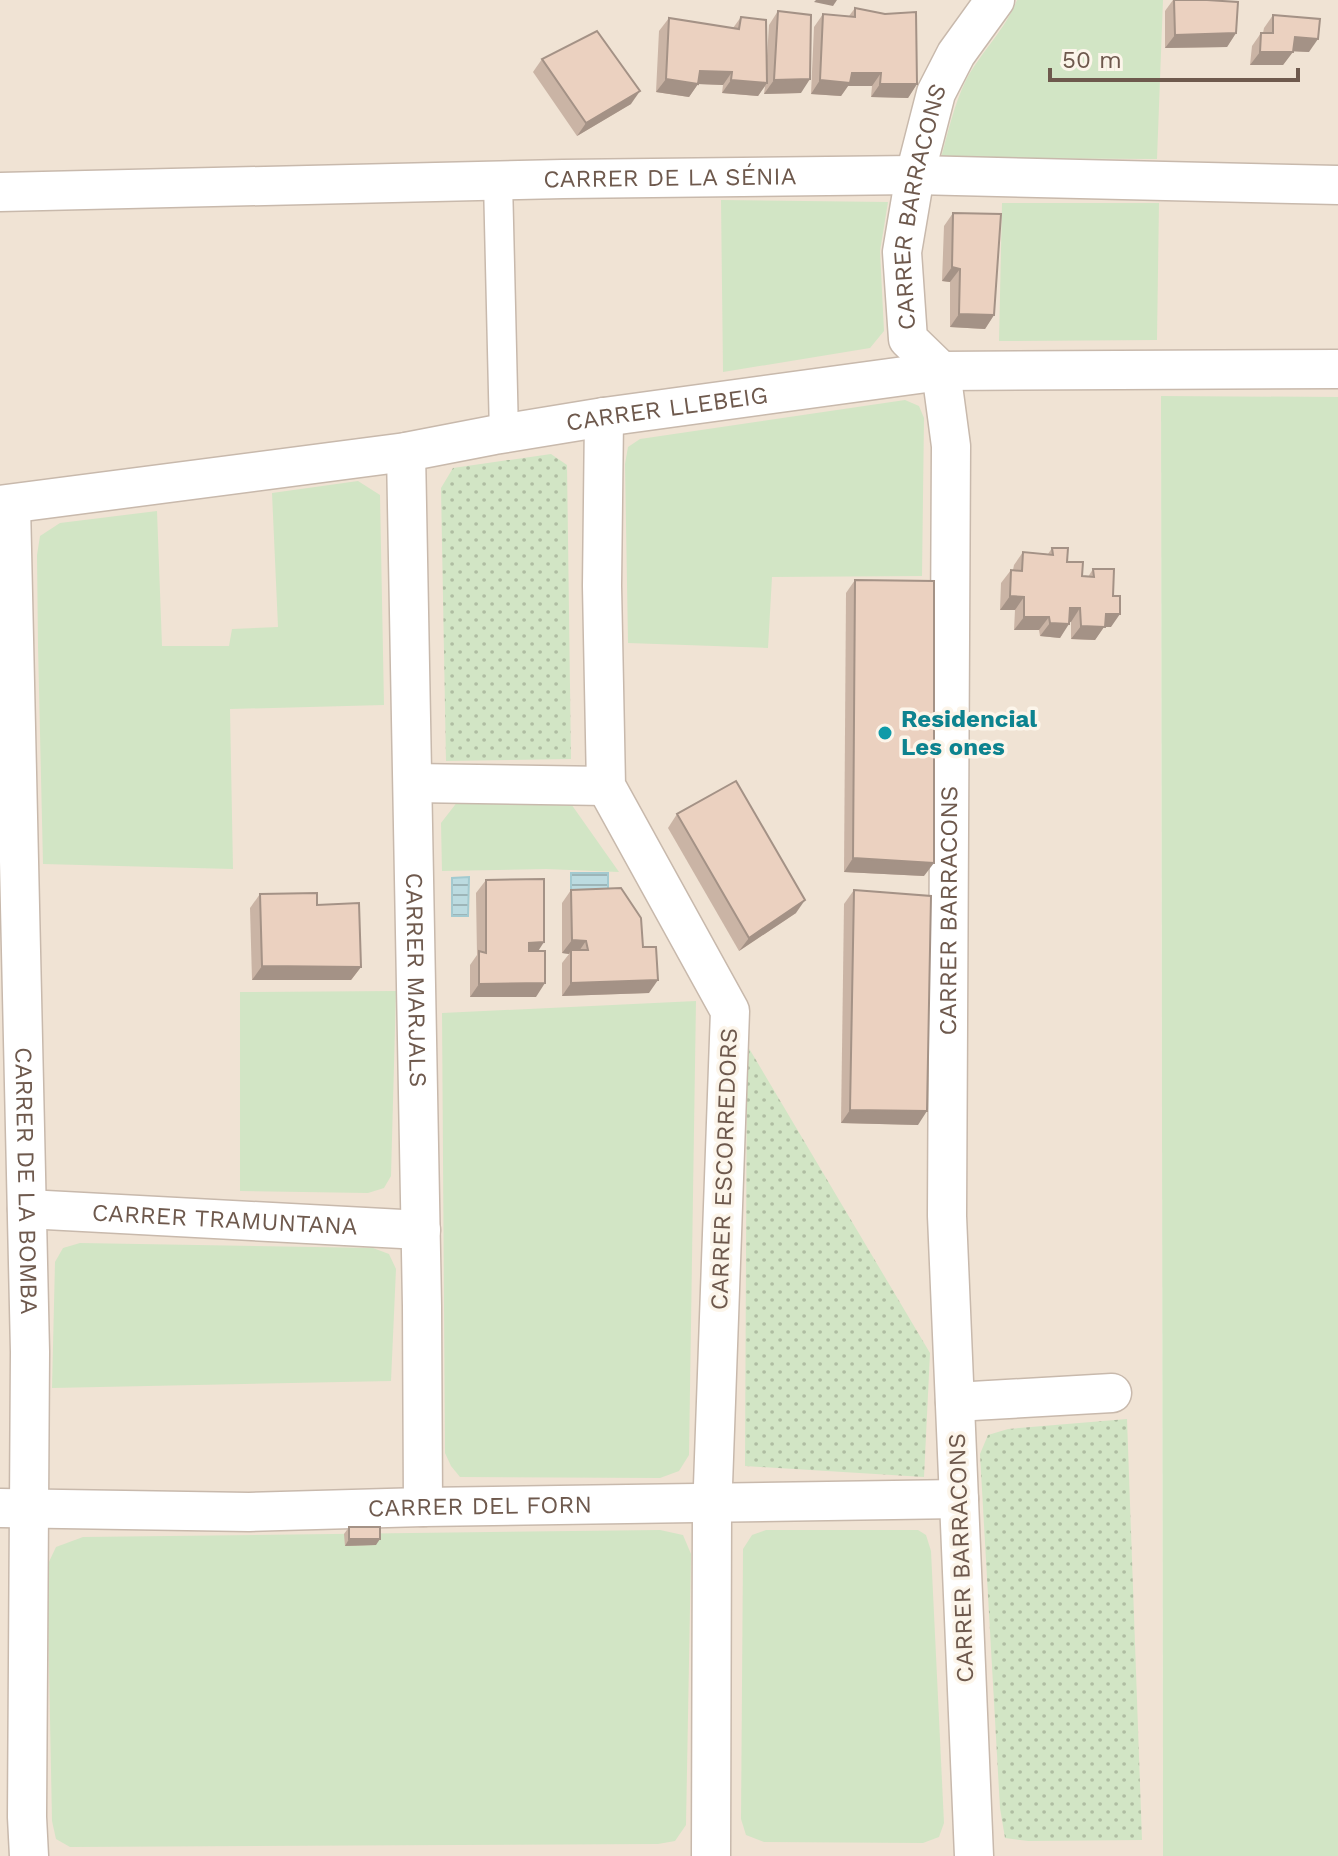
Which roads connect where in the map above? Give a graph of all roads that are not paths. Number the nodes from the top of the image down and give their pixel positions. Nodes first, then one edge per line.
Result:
1 (995, 0) edge
2 (915, 175) junction
3 (498, 181) junction
4 (1338, 185) edge
5 (0, 192) edge
6 (1338, 369) edge
7 (941, 371) junction
8 (604, 417) junction
9 (504, 434) junction
10 (406, 452) junction
11 (6, 505) edge
12 (413, 783) junction
13 (606, 786) junction
14 (12, 1046) edge
15 (13, 1169) edge
16 (27, 1209) junction
17 (421, 1230) junction
18 (1112, 1393) dead end
19 (955, 1402) junction
20 (959, 1499) junction
21 (713, 1504) junction
22 (423, 1507) junction
23 (14, 1508) edge
24 (29, 1856) edge
25 (711, 1856) edge
26 (974, 1856) edge

1 - 2 street, CARRER BARRACONS
2 - 3 street, CARRER DE LA SÉNIA
2 - 4 street, CARRER DE LA SÉNIA
2 - 7 street, CARRER BARRACONS
3 - 5 street, CARRER DE LA SÉNIA
3 - 9 street
6 - 7 street, CARRER LLEBEIG
7 - 8 street, CARRER LLEBEIG
7 - 19 street, CARRER BARRACONS
8 - 9 street, CARRER LLEBEIG
8 - 13 street, CARRER ESCORREDORS
9 - 10 street, CARRER LLEBEIG
10 - 11 street, CARRER LLEBEIG
10 - 12 street, CARRER MARJALS
11 - 14 street, CARRER DE LA BOMBA
12 - 13 street
12 - 17 street, CARRER MARJALS
13 - 21 street, CARRER ESCORREDORS
14 - 15 street, CARRER DE LA BOMBA
15 - 16 street, CARRER DE LA BOMBA
16 - 17 street, CARRER TRAMUNTANA
16 - 23 street, CARRER DE LA BOMBA
17 - 22 street, CARRER MARJALS
18 - 19 street
19 - 20 street, CARRER BARRACONS
20 - 21 street, CARRER DEL FORN
20 - 26 street, CARRER BARRACONS
21 - 22 street, CARRER DEL FORN
21 - 25 street, CARRER ESCORREDORS
22 - 23 street, CARRER DEL FORN
23 - 24 street, CARRER DE LA BOMBA

